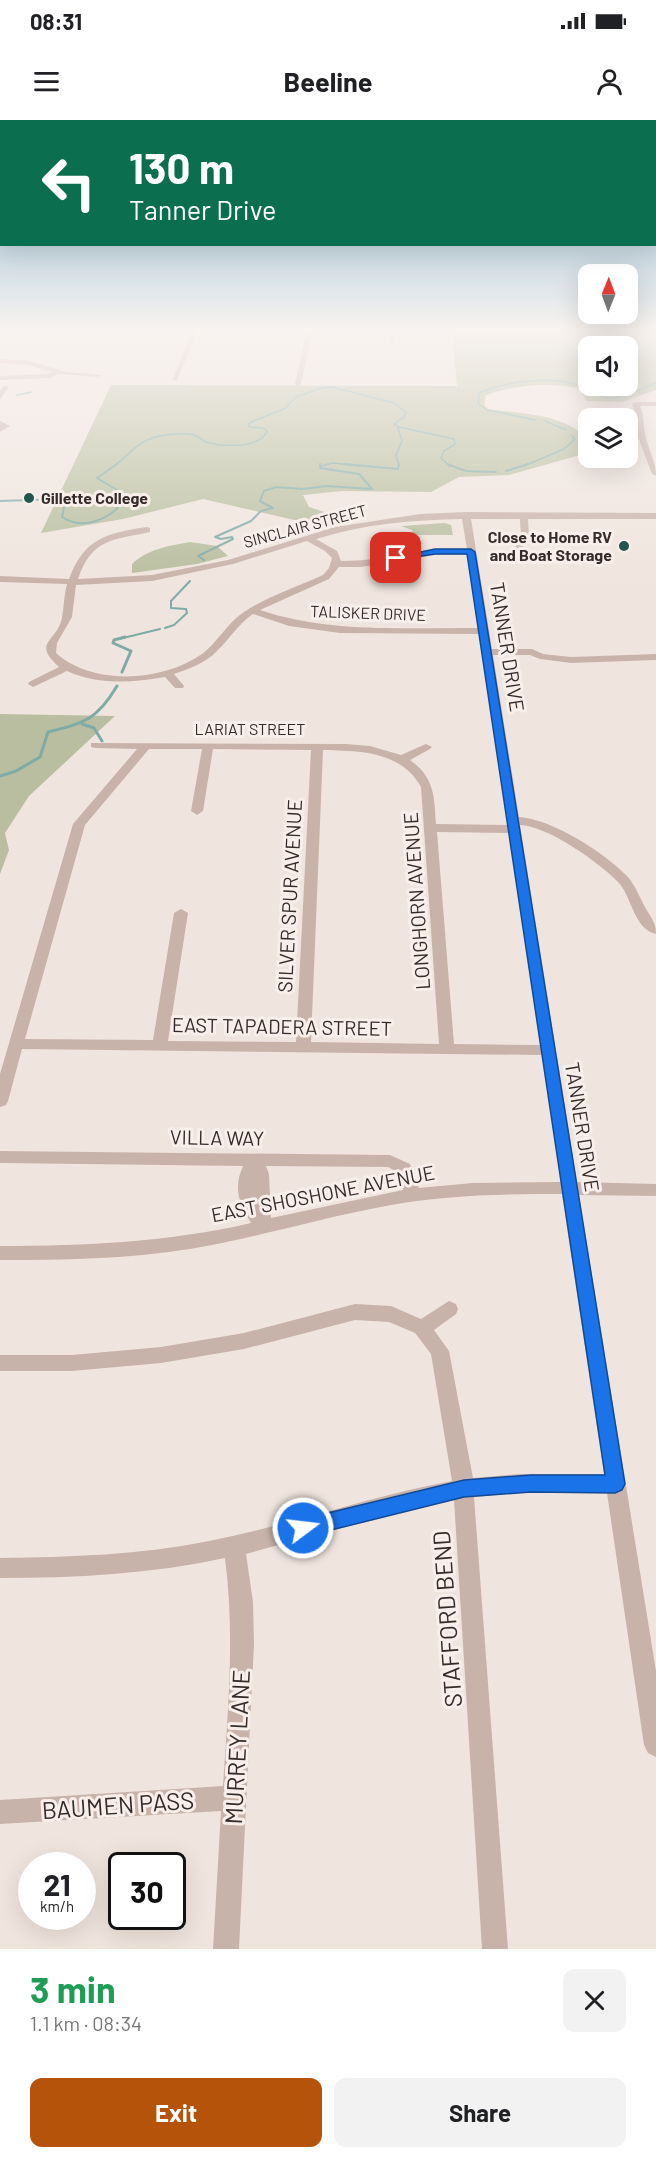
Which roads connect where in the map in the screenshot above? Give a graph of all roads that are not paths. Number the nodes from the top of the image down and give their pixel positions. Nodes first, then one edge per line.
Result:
1 (639, 414) edge
2 (0, 423) edge
3 (0, 430) edge
4 (656, 474) edge
5 (466, 515) junction
6 (524, 516) junction
7 (656, 516) edge
8 (147, 530) dead end
9 (308, 538) junction
10 (517, 550) dead end
11 (471, 552) junction
12 (337, 564) junction
13 (0, 579) edge
14 (73, 582) junction
15 (0, 587) edge
16 (254, 610) junction
17 (483, 631) junction
18 (486, 652) junction
19 (656, 657) edge
20 (64, 668) junction
21 (167, 673) junction
22 (33, 684) dead end
23 (179, 686) dead end
24 (95, 745) dead end
25 (146, 745) junction
26 (208, 746) junction
27 (316, 746) junction
28 (426, 747) dead end
29 (404, 759) junction
30 (197, 812) dead end
31 (513, 825) junction
32 (431, 828) junction
33 (181, 913) dead end
34 (656, 930) edge
35 (15, 1044) junction
36 (160, 1046) junction
37 (303, 1048) junction
38 (447, 1049) junction
39 (548, 1050) junction
40 (0, 1101) edge
41 (0, 1157) edge
42 (254, 1159) junction
43 (571, 1189) junction
44 (656, 1190) edge
45 (412, 1195) junction
46 (263, 1226) junction
47 (0, 1253) edge
48 (449, 1308) dead end
49 (422, 1328) junction
50 (0, 1363) edge
51 (615, 1484) junction
52 (464, 1488) junction
53 (234, 1546) junction
54 (0, 1568) edge
55 (656, 1745) edge
56 (235, 1798) junction
57 (0, 1812) edge
58 (226, 1949) edge
59 (495, 1949) edge

1 - 4 street
2 - 3 street
5 - 6 street, SINCLAIR STREET
5 - 9 street, SINCLAIR STREET
5 - 11 street, TANNER DRIVE
6 - 7 street, SINCLAIR STREET
6 - 10 street
8 - 14 street
9 - 12 street
9 - 14 street, SINCLAIR STREET
11 - 12 street
11 - 17 street, TANNER DRIVE
12 - 16 street
13 - 14 street, SINCLAIR STREET
14 - 15 street, SINCLAIR STREET
14 - 20 street
16 - 17 street, TALISKER DRIVE
16 - 21 street
17 - 18 street, TANNER DRIVE
18 - 19 street
18 - 31 street, TANNER DRIVE
20 - 21 street
20 - 22 street
21 - 23 street
24 - 25 street, LARIAT STREET
25 - 26 street, LARIAT STREET
25 - 35 street
26 - 27 street, LARIAT STREET
26 - 30 street
27 - 29 street, LARIAT STREET
27 - 37 street, SILVER SPUR AVENUE
28 - 29 street
29 - 32 street, LONGHORN AVENUE
31 - 32 street
31 - 34 street
31 - 39 street, TANNER DRIVE
32 - 38 street, LONGHORN AVENUE
33 - 36 street
35 - 36 street, EAST TAPADERA STREET
35 - 40 street
36 - 37 street, EAST TAPADERA STREET
37 - 38 street, EAST TAPADERA STREET
38 - 39 street, EAST TAPADERA STREET
39 - 43 street, TANNER DRIVE
41 - 42 street, VILLA WAY
42 - 45 street, VILLA WAY
42 - 46 street
43 - 44 street, EAST SHOSHONE AVENUE
43 - 45 street, EAST SHOSHONE AVENUE
43 - 51 street, TANNER DRIVE
45 - 46 street, EAST SHOSHONE AVENUE
46 - 47 street, EAST SHOSHONE AVENUE
48 - 49 street
49 - 50 street, STAFFORD BEND
49 - 52 street, STAFFORD BEND
51 - 52 street
51 - 55 street, TANNER DRIVE
52 - 53 street
52 - 59 street, STAFFORD BEND
53 - 54 street
53 - 56 street, MURREY LANE
56 - 57 street, BAUMEN PASS
56 - 58 street, MURREY LANE

